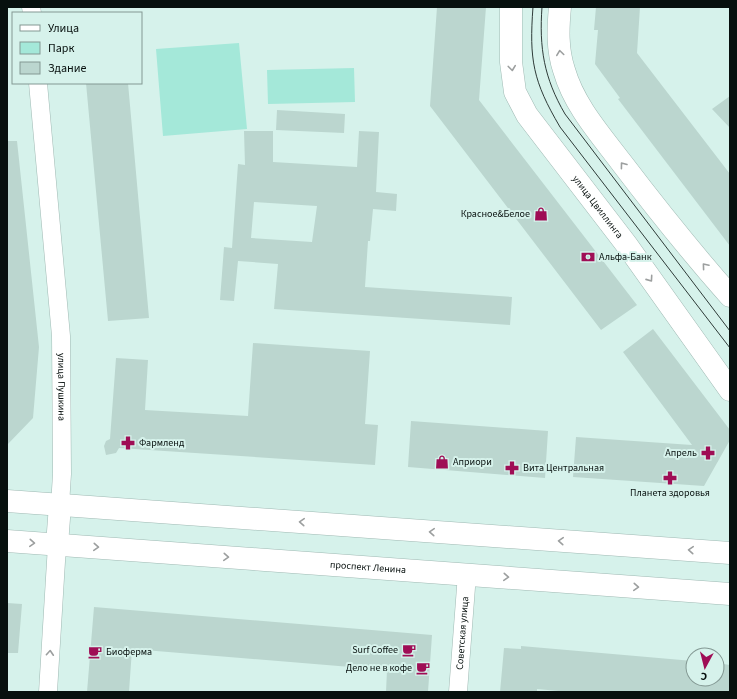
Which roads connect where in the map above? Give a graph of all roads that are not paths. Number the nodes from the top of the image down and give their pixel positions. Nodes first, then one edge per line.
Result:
1 (511, 7) edge
2 (560, 7) edge
3 (38, 84) edge
4 (730, 296) edge
5 (730, 390) edge
6 (7, 501) edge
7 (60, 505) junction
8 (7, 541) edge
9 (57, 545) junction
10 (730, 553) edge
11 (467, 574) junction
12 (730, 594) edge
13 (48, 692) edge
14 (458, 692) edge

1 -> 5 main road, улица Цвиллинга
4 -> 2 main road
3 - 7 street, улица Пушкина
6 - 7 main road
7 - 9 main road, улица Пушкина
10 -> 7 main road
8 -> 9 main road, проспект Ленина
9 -> 11 main road, проспект Ленина
13 -> 9 street, улица Пушкина
11 -> 12 main road, проспект Ленина
11 - 14 street, Советская улица

